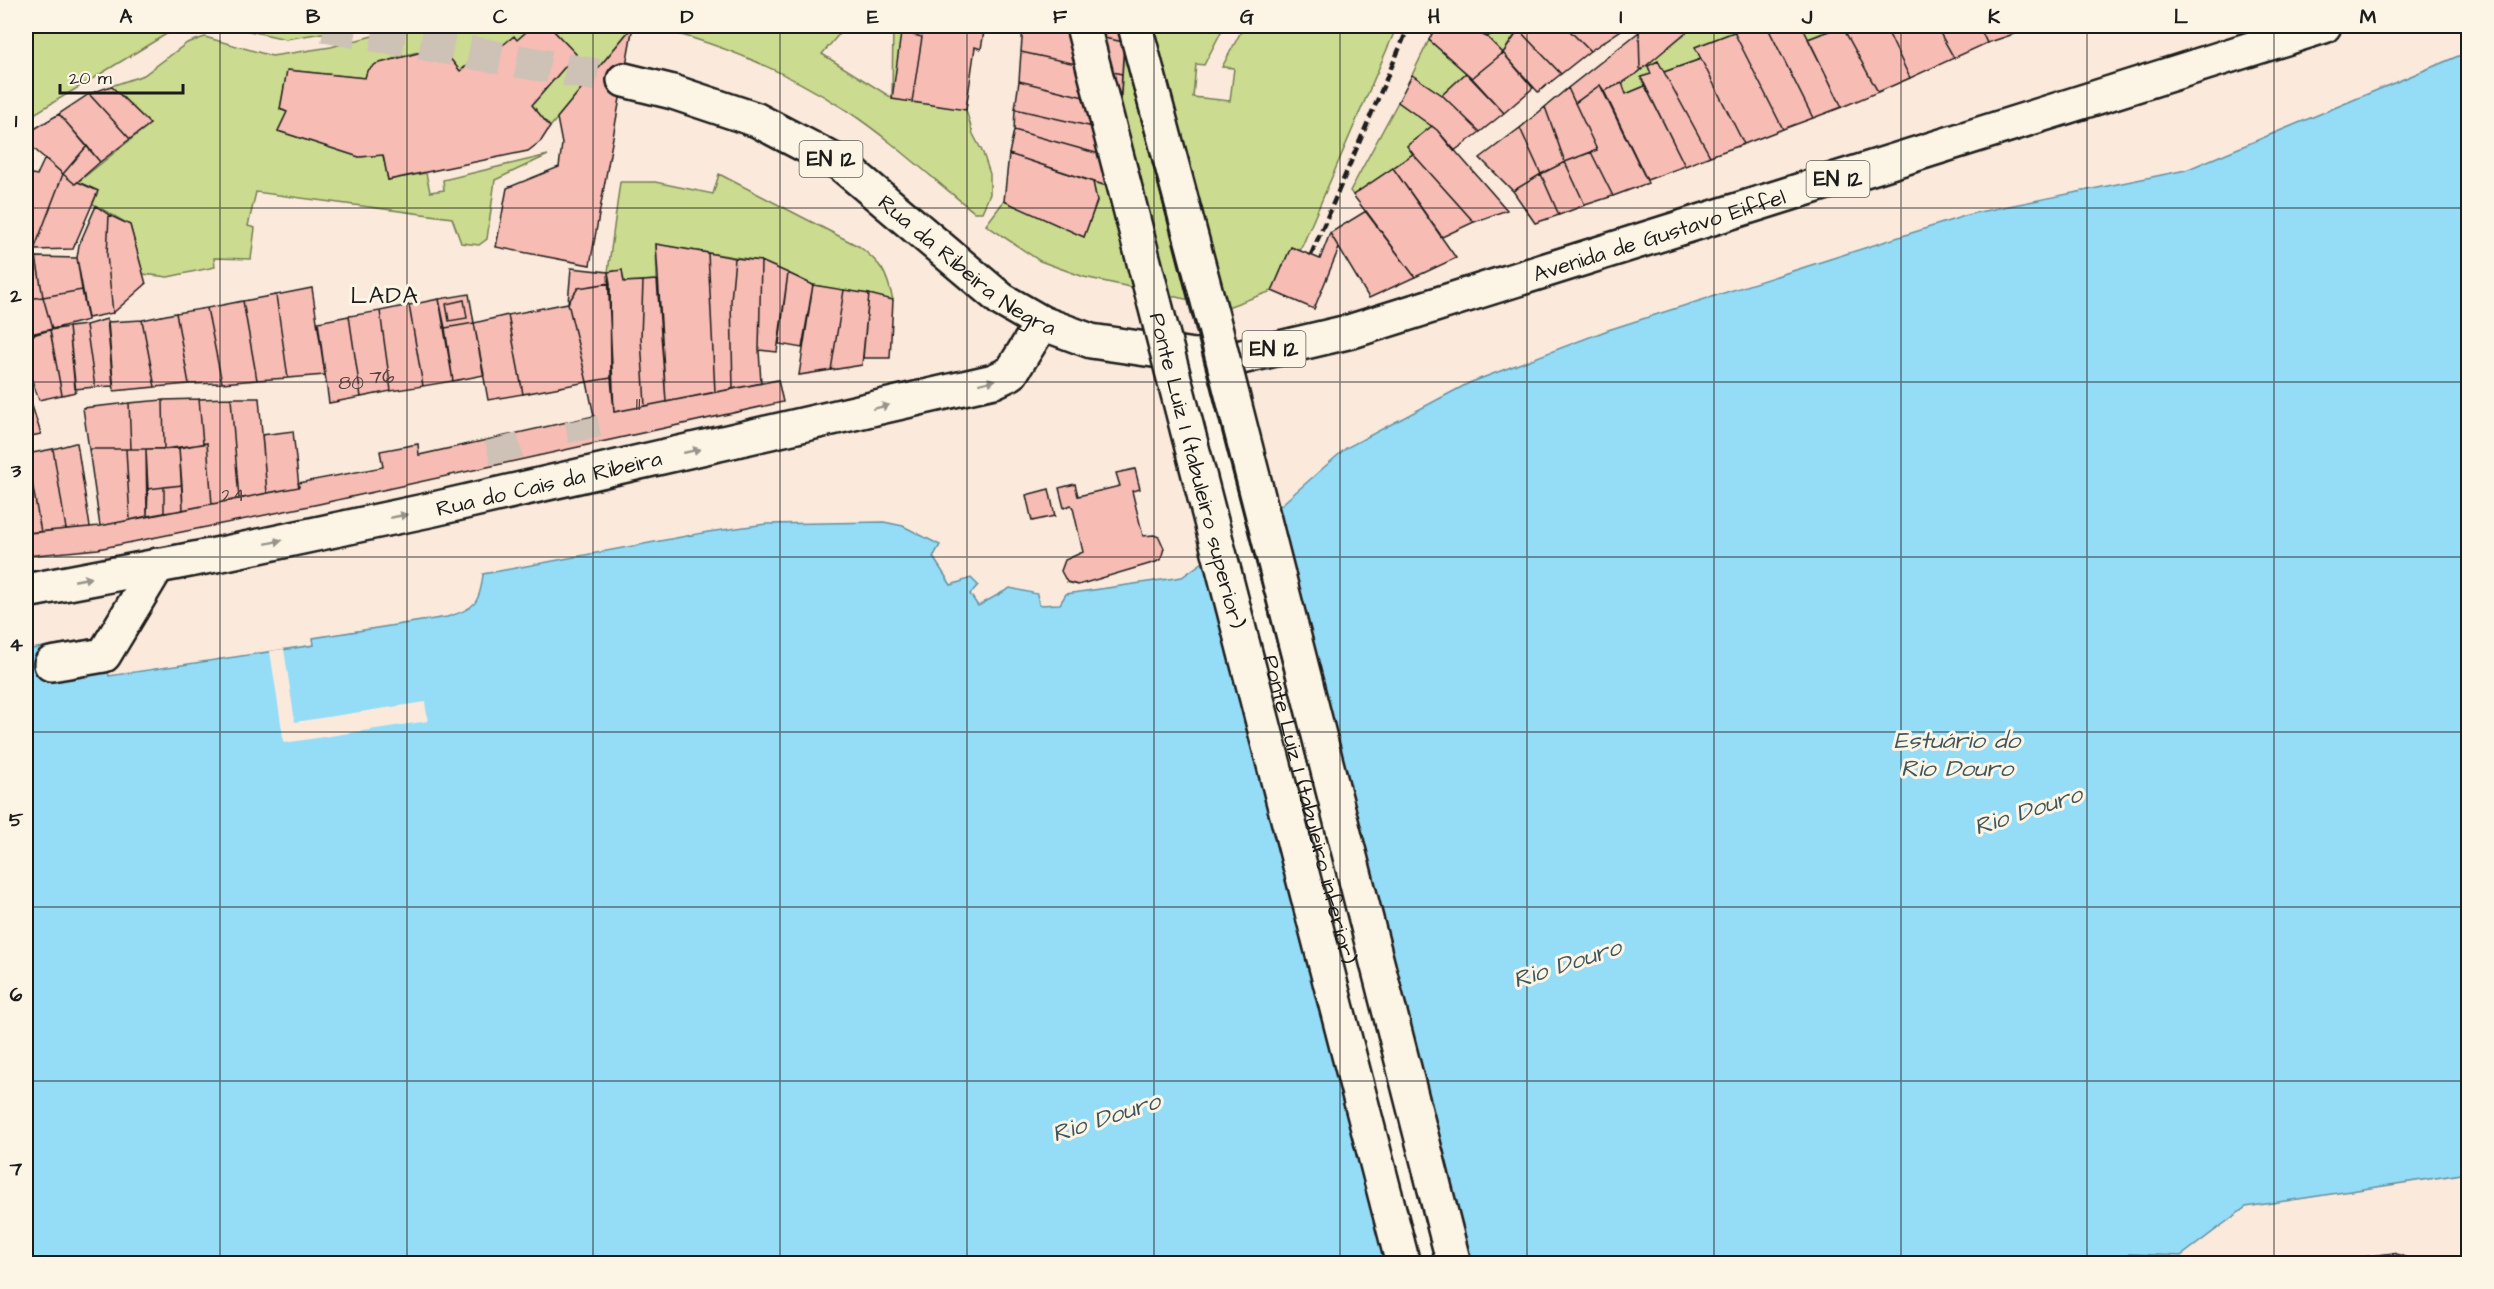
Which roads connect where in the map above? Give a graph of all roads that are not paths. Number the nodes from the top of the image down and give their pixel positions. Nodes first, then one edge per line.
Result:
1 (1083, 26) edge
2 (1135, 26) edge
3 (2324, 26) edge
4 (624, 80) tunnel mouth
5 (1042, 323) junction
6 (1194, 356) junction
7 (158, 565) junction
8 (26, 591) edge
9 (51, 664) dead end
10 (1402, 1263) edge
11 (1427, 1263) edge
12 (1454, 1263) edge

1 - 10 street, Ponte Luiz I (tabuleiro superior), bridge
2 - 12 street, bridge
3 - 6 street, Avenida de Gustavo Eiffel / EN 12
4 - 5 street, Rua da Ribeira Negra / EN 12
5 - 6 street, Rua da Ribeira Negra / EN 12
7 -> 5 street, Rua do Cais da Ribeira
6 - 11 street, Ponte Luiz I (tabuleiro inferior)
8 -> 7 street, Rua do Cais da Ribeira
7 - 9 street

